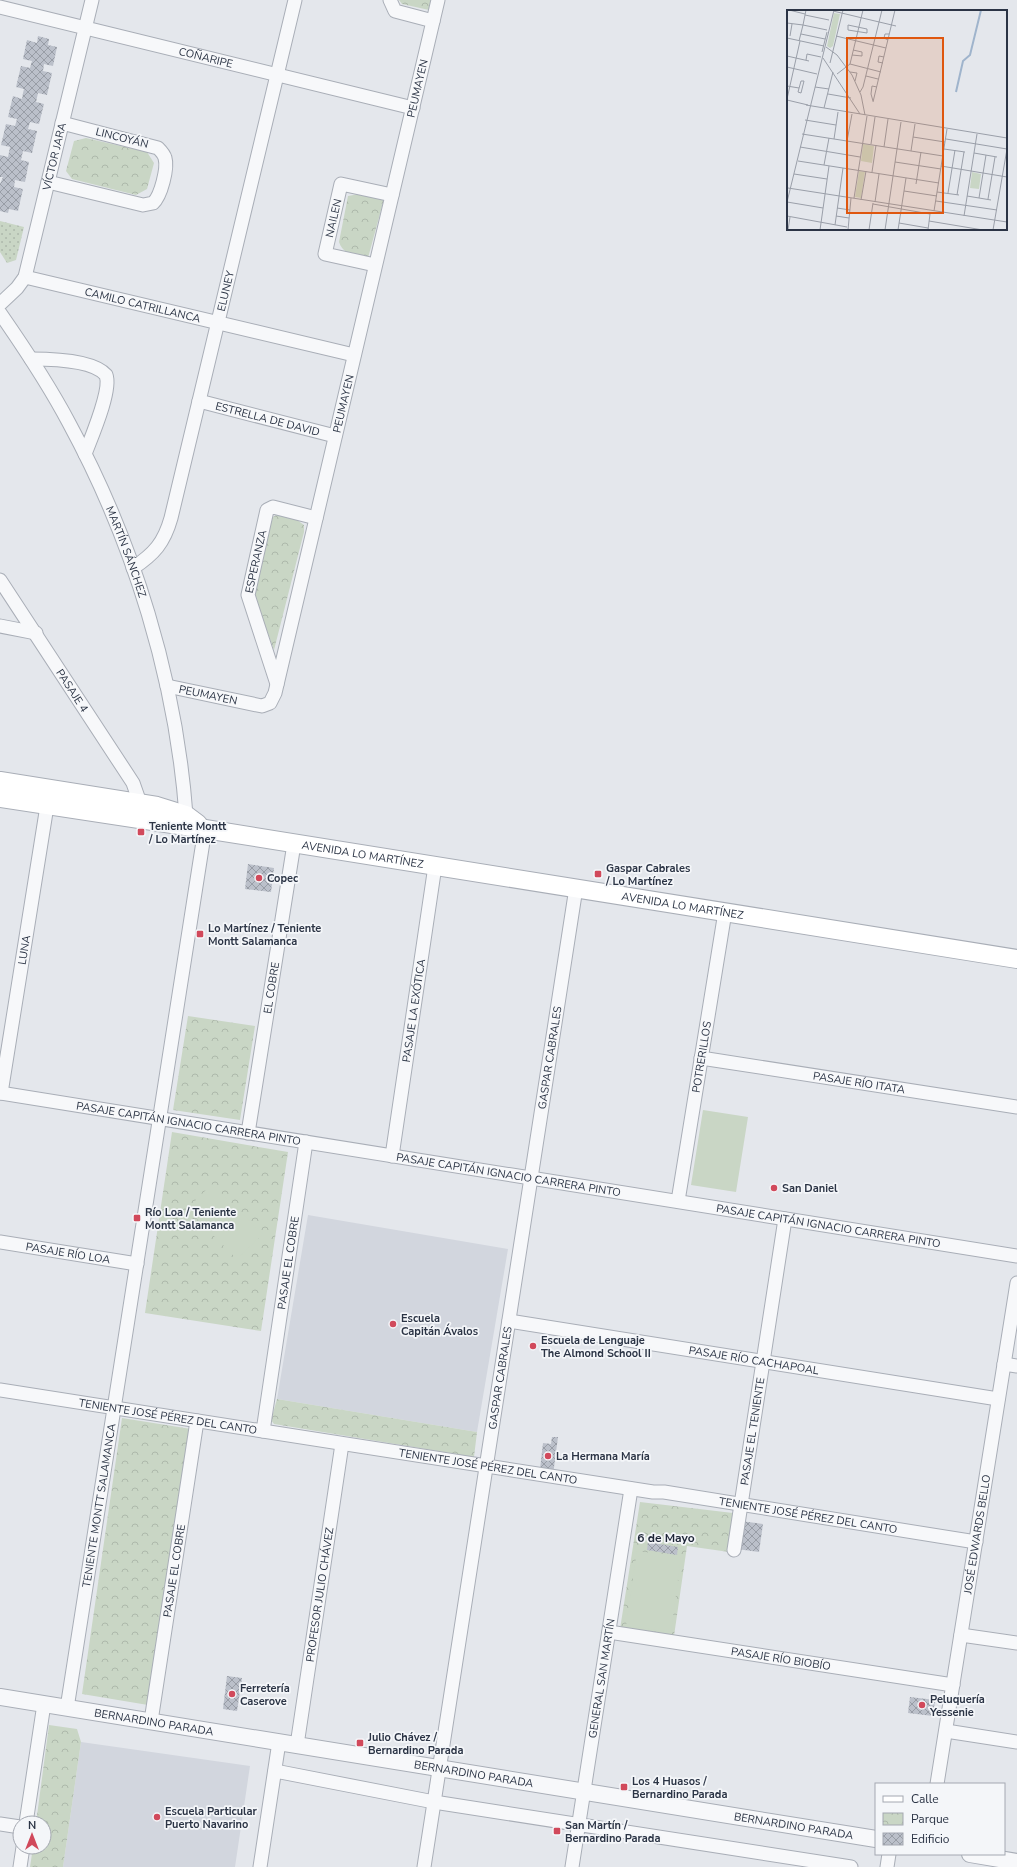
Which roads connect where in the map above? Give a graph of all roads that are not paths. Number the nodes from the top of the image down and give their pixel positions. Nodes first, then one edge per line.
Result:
1 (92, 0) edge
2 (295, 0) edge
3 (390, 0) edge
4 (438, 0) edge
5 (0, 8) edge
6 (433, 21) junction
7 (86, 28) junction
8 (277, 75) junction
9 (412, 108) junction
10 (62, 123) junction
11 (48, 182) junction
12 (392, 195) junction
13 (376, 265) junction
14 (25, 277) junction
15 (0, 304) edge
16 (0, 313) edge
17 (218, 323) junction
18 (354, 355) junction
19 (31, 358) junction
20 (200, 401) junction
21 (335, 436) junction
22 (85, 454) junction
23 (316, 518) junction
24 (133, 568) junction
25 (0, 580) edge
26 (0, 626) edge
27 (36, 633) junction
28 (277, 684) junction
29 (167, 686) junction
30 (0, 781) edge
31 (0, 798) edge
32 (140, 803) junction
33 (47, 806) junction
34 (186, 816) junction
35 (205, 829) junction
36 (294, 844) junction
37 (435, 866) junction
38 (576, 888) junction
39 (725, 912) junction
40 (1017, 959) edge
41 (701, 1058) junction
42 (0, 1093) edge
43 (1017, 1107) edge
44 (160, 1118) junction
45 (248, 1133) junction
46 (306, 1142) junction
47 (392, 1156) junction
48 (531, 1178) junction
49 (678, 1201) junction
50 (785, 1219) junction
51 (0, 1242) edge
52 (1017, 1256) edge
53 (137, 1264) junction
54 (1017, 1284) edge
55 (509, 1321) junction
56 (763, 1362) junction
57 (1011, 1365) edge
58 (0, 1390) edge
59 (998, 1399) junction
60 (114, 1408) junction
61 (197, 1421) junction
62 (263, 1431) junction
63 (342, 1444) junction
64 (486, 1466) junction
65 (631, 1489) junction
66 (741, 1506) junction
67 (976, 1542) junction
68 (734, 1550) dead end
69 (609, 1632) junction
70 (961, 1635) junction
71 (1017, 1644) edge
72 (953, 1685) junction
73 (0, 1696) edge
74 (44, 1704) junction
75 (67, 1708) junction
76 (151, 1721) junction
77 (946, 1731) junction
78 (279, 1742) junction
79 (1017, 1742) edge
80 (297, 1745) junction
81 (439, 1768) junction
82 (275, 1770) junction
83 (937, 1783) edge
84 (584, 1792) junction
85 (434, 1802) junction
86 (27, 1815) edge
87 (0, 1824) edge
88 (579, 1825) junction
89 (12, 1826) edge
90 (875, 1839) edge
91 (22, 1855) edge
92 (889, 1855) edge
93 (976, 1855) edge
94 (1017, 1862) edge
95 (20, 1867) edge
96 (260, 1867) edge
97 (424, 1867) edge
98 (572, 1867) edge
99 (851, 1867) edge
100 (887, 1867) edge

1 - 7 street, VÍCTOR JARA
2 - 8 street, ELUNEY
3 - 6 street
4 - 6 street, PEUMAYEN
5 - 7 street, COÑARIPE
6 - 9 street, PEUMAYEN
7 - 8 street, COÑARIPE
7 - 10 street, VÍCTOR JARA
8 - 9 street, COÑARIPE
8 - 17 street, ELUNEY
9 - 12 street, PEUMAYEN
10 - 11 street, VÍCTOR JARA
10 - 11 street, LINCOYÁN
11 - 14 street, VÍCTOR JARA
12 - 13 street, PEUMAYEN
12 - 13 street, NAILEN
13 - 18 street, PEUMAYEN
14 - 15 street, VÍCTOR JARA
14 - 17 street, CAMILO CATRILLANCA
16 - 19 street, MARTÍN SÁNCHEZ
17 - 18 street, CAMILO CATRILLANCA
17 - 20 street, ELUNEY
18 - 21 street, PEUMAYEN
19 - 22 street, MARTÍN SÁNCHEZ
19 - 22 street
20 - 21 street, ESTRELLA DE DAVID
20 - 24 street, ELUNEY
21 - 23 street, PEUMAYEN
22 - 24 street, MARTÍN SÁNCHEZ
23 - 28 street, PEUMAYEN
23 - 28 street, ESPERANZA
24 - 29 street, MARTÍN SÁNCHEZ
25 - 27 street, PASAJE 4
26 - 27 street
27 - 32 street, PASAJE 4
28 - 29 street, PEUMAYEN
29 - 34 street, MARTÍN SÁNCHEZ
30 - 32 main road, AVENIDA LO MARTÍNEZ
31 - 33 main road, AVENIDA LO MARTÍNEZ
32 - 34 main road, AVENIDA LO MARTÍNEZ
33 - 35 main road, AVENIDA LO MARTÍNEZ
33 - 42 street, LUNA
34 - 35 main road, AVENIDA LO MARTÍNEZ
35 - 36 main road, AVENIDA LO MARTÍNEZ
35 - 44 street, TENIENTE MONTT SALAMANCA
36 - 37 main road, AVENIDA LO MARTÍNEZ
36 - 45 street, EL COBRE
37 - 38 main road, AVENIDA LO MARTÍNEZ
37 - 47 street, PASAJE LA EXÓTICA
38 - 39 main road, AVENIDA LO MARTÍNEZ
38 - 48 street, GASPAR CABRALES
39 - 40 main road, AVENIDA LO MARTÍNEZ
39 - 41 street, POTRERILLOS
41 - 43 street, PASAJE RÍO ITATA
41 - 49 street, POTRERILLOS
42 - 44 street, PASAJE CAPITÁN IGNACIO CARRERA PINTO
44 - 45 street, PASAJE CAPITÁN IGNACIO CARRERA PINTO
44 - 53 street, TENIENTE MONTT SALAMANCA
45 - 46 street, PASAJE CAPITÁN IGNACIO CARRERA PINTO
46 - 47 street, PASAJE CAPITÁN IGNACIO CARRERA PINTO
46 - 62 street, PASAJE EL COBRE
47 - 48 street, PASAJE CAPITÁN IGNACIO CARRERA PINTO
48 - 49 street, PASAJE CAPITÁN IGNACIO CARRERA PINTO
48 - 55 street, GASPAR CABRALES
49 - 50 street, PASAJE CAPITÁN IGNACIO CARRERA PINTO
50 - 52 street, PASAJE CAPITÁN IGNACIO CARRERA PINTO
50 - 56 street, PASAJE EL TENIENTE
51 - 53 street, PASAJE RÍO LOA
53 - 60 street, TENIENTE MONTT SALAMANCA
54 - 57 street, JOSÉ EDWARDS BELLO
55 - 56 street, PASAJE RÍO CACHAPOAL
55 - 64 street, GASPAR CABRALES
56 - 59 street, PASAJE RÍO CACHAPOAL
56 - 66 street, PASAJE EL TENIENTE
57 - 59 street, JOSÉ EDWARDS BELLO
58 - 60 street, TENIENTE JOSÉ PÉREZ DEL CANTO
59 - 67 street, JOSÉ EDWARDS BELLO
60 - 61 street, TENIENTE JOSÉ PÉREZ DEL CANTO
60 - 75 street, TENIENTE MONTT SALAMANCA
61 - 62 street, TENIENTE JOSÉ PÉREZ DEL CANTO
61 - 76 street, PASAJE EL COBRE
62 - 63 street, TENIENTE JOSÉ PÉREZ DEL CANTO
63 - 64 street, TENIENTE JOSÉ PÉREZ DEL CANTO
63 - 80 street, PROFESOR JULIO CHÁVEZ
64 - 65 street, TENIENTE JOSÉ PÉREZ DEL CANTO
64 - 81 street, GASPAR CABRALES
65 - 66 street, TENIENTE JOSÉ PÉREZ DEL CANTO
65 - 69 street, GENERAL SAN MARTÍN
66 - 67 street, TENIENTE JOSÉ PÉREZ DEL CANTO
66 - 68 street, PASAJE EL TENIENTE
67 - 70 street, JOSÉ EDWARDS BELLO
69 - 72 street, PASAJE RÍO BIOBÍO
69 - 84 street, GENERAL SAN MARTÍN
70 - 71 street
70 - 72 street, JOSÉ EDWARDS BELLO
72 - 77 street, JOSÉ EDWARDS BELLO
73 - 74 street, BERNARDINO PARADA
74 - 75 street, BERNARDINO PARADA
74 - 86 street
75 - 76 street, BERNARDINO PARADA
76 - 78 street, BERNARDINO PARADA
77 - 79 street
77 - 83 street, JOSÉ EDWARDS BELLO
78 - 80 street, BERNARDINO PARADA
78 - 82 street
80 - 81 street, BERNARDINO PARADA
81 - 84 street, BERNARDINO PARADA
81 - 85 street, GASPAR CABRALES
82 - 85 street
82 - 96 street
84 - 88 street, GENERAL SAN MARTÍN
84 - 90 street, BERNARDINO PARADA
85 - 88 street
85 - 97 street, GASPAR CABRALES
87 - 89 street
88 - 98 street, GENERAL SAN MARTÍN
88 - 99 street
91 - 95 street
92 - 100 street
93 - 94 street

